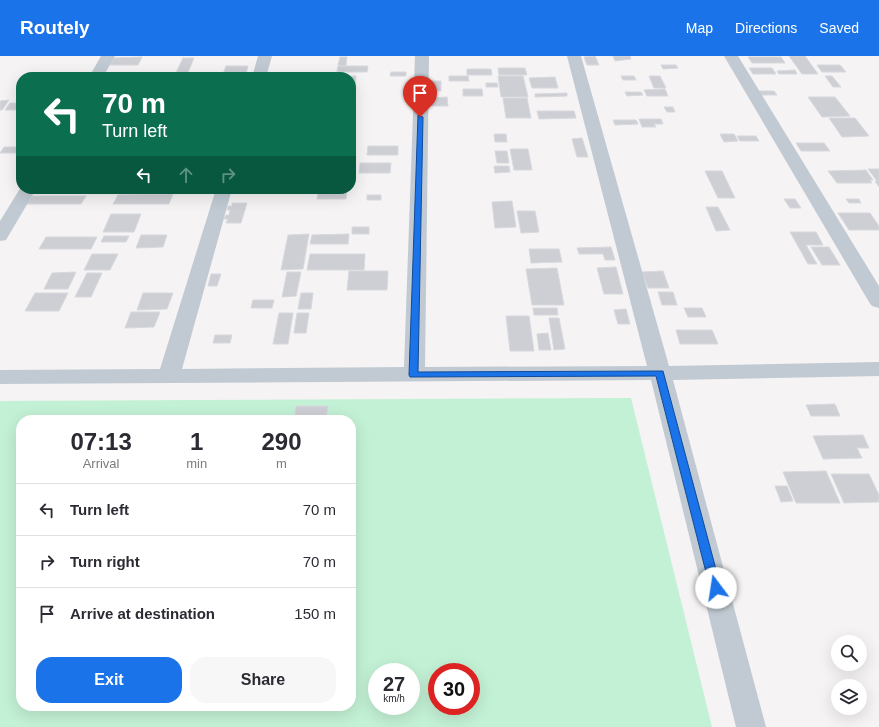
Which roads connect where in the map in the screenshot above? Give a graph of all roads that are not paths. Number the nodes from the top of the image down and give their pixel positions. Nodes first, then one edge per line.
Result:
1 (108, 56) edge
2 (265, 56) edge
3 (422, 56) edge
4 (574, 56) edge
5 (732, 56) edge
6 (99, 72) edge
7 (260, 72) edge
8 (25, 194) edge
9 (223, 194) edge
10 (0, 236) edge
11 (879, 302) edge
12 (879, 369) edge
13 (660, 373) junction
14 (414, 375) junction
15 (169, 376) junction
16 (0, 377) edge
17 (751, 727) edge

1 - 6 street
2 - 7 street
3 - 14 street
4 - 13 street
5 - 11 street
8 - 10 street
9 - 15 street
12 - 13 street
13 - 14 street
13 - 17 street
14 - 15 street
15 - 16 street

